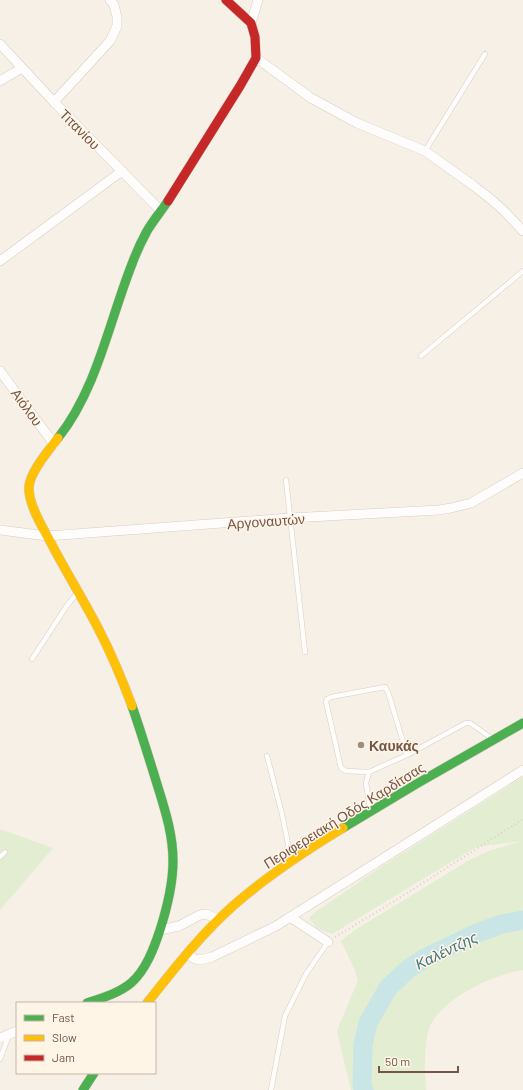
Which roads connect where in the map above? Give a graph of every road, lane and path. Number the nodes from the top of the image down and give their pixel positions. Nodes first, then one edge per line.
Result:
1 (110, 0) edge
2 (226, 0) edge
3 (258, 0) edge
4 (250, 23) junction
5 (0, 44) edge
6 (485, 54) dead end
7 (256, 58) junction
8 (22, 68) junction
9 (0, 81) edge
10 (54, 102) junction
11 (425, 152) junction
12 (122, 171) junction
13 (161, 211) junction
14 (523, 231) edge
15 (0, 261) edge
16 (523, 271) edge
17 (421, 356) dead end
18 (0, 371) edge
19 (54, 444) junction
20 (523, 473) edge
21 (286, 480) dead end
22 (290, 518) junction
23 (0, 530) edge
24 (47, 536) junction
25 (78, 591) junction
26 (305, 652) dead end
27 (32, 660) dead end
28 (523, 723) edge
29 (494, 740) junction
30 (407, 755) junction
31 (267, 756) dead end
32 (523, 770) edge
33 (369, 772) junction
34 (371, 811) junction
35 (523, 819) edge
36 (4, 852) dead end
37 (0, 858) edge
38 (292, 861) junction
39 (290, 917) junction
40 (218, 919) junction
41 (160, 930) junction
42 (328, 942) junction
43 (188, 953) junction
44 (90, 1002) edge
45 (148, 1002) edge
46 (9, 1035) edge
47 (0, 1059) edge
48 (93, 1074) edge
49 (83, 1090) edge
50 (271, 1090) edge

1 - 10 street
2 - 4 street
3 - 4 street
4 - 7 street
5 - 8 street, Τιτανίου
6 - 11 lane
7 - 11 street
7 - 13 street
8 - 9 street
8 - 10 street, Τιτανίου
10 - 12 street, Τιτανίου
11 - 14 street
12 - 13 street, Τιτανίου
12 - 15 street
13 - 19 street
16 - 17 lane
18 - 19 street, Αιόλου
19 - 24 street
20 - 22 street, Αργοναυτών
21 - 22 lane
22 - 24 street, Αργοναυτών
22 - 26 lane
23 - 24 street, Αργοναυτών
24 - 25 street
25 - 27 lane
25 - 41 street
28 - 29 street, Περιφερειακή Οδός Καρδίτσας
29 - 30 lane
29 - 34 street, Περιφερειακή Οδός Καρδίτσας
30 - 33 lane
30 - 33 lane
31 - 38 lane
32 - 39 street
33 - 34 lane
34 - 38 street, Περιφερειακή Οδός Καρδίτσας
35 - 42 path
36 - 37 lane
38 - 40 street, Περιφερειακή Οδός Καρδίτσας
39 - 42 street
39 - 43 street
40 - 41 street
40 - 43 street, Περιφερειακή Οδός Καρδίτσας
41 - 44 street
42 - 50 lane
43 - 45 street, Περιφερειακή Οδός Καρδίτσας
46 - 47 lane
48 - 49 street

